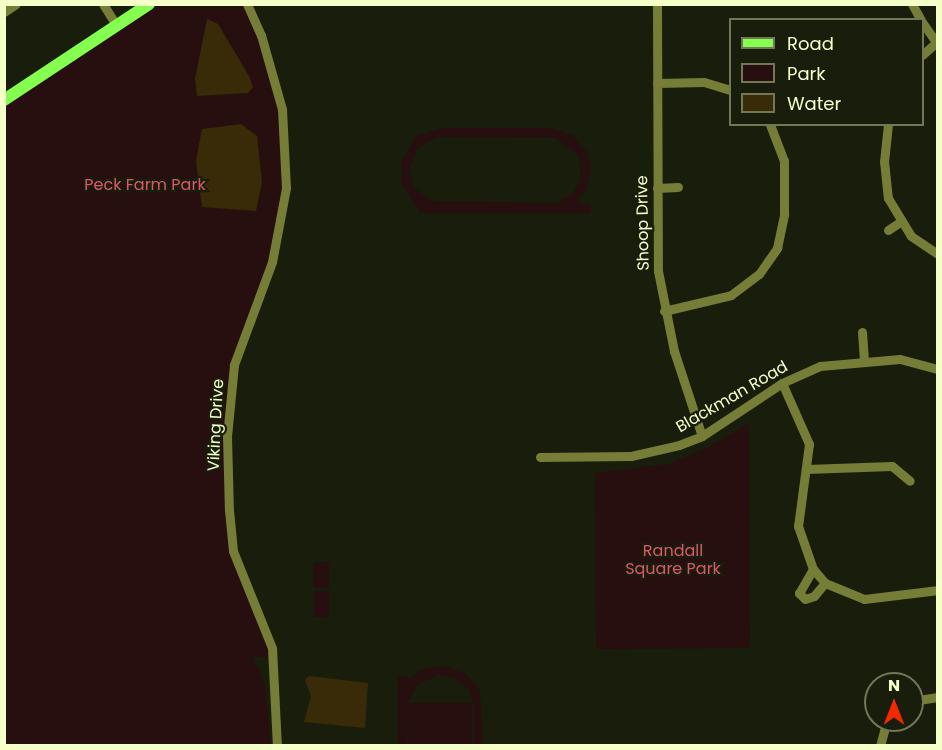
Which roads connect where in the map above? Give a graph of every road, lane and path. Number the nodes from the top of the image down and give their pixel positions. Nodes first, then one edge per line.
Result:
1 (16, 4) edge
2 (103, 4) edge
3 (149, 4) edge
4 (247, 4) edge
5 (657, 4) edge
6 (912, 4) edge
7 (4, 12) edge
8 (920, 18) edge
9 (924, 24) edge
10 (116, 25) junction
11 (937, 41) edge
12 (924, 53) edge
13 (657, 83) junction
14 (729, 90) edge
15 (4, 100) edge
16 (771, 126) edge
17 (888, 126) edge
18 (678, 187) dead end
19 (657, 188) junction
20 (900, 222) junction
21 (888, 230) dead end
22 (938, 254) edge
23 (664, 311) junction
24 (862, 332) dead end
25 (864, 360) junction
26 (938, 369) edge
27 (782, 383) junction
28 (702, 436) junction
29 (540, 457) dead end
30 (806, 470) junction
31 (910, 481) dead end
32 (813, 569) junction
33 (825, 583) junction
34 (938, 590) edge
35 (277, 746) edge

1 - 7 street
2 - 10 street
3 - 10 main road
4 - 35 street, Viking Drive
5 - 13 street, Shoop Drive
6 - 8 street
9 - 11 street
10 - 15 main road
11 - 12 street
13 - 14 street
13 - 19 street, Shoop Drive
16 - 23 street
17 - 20 street
18 - 19 street
19 - 23 street, Shoop Drive
20 - 21 street
20 - 22 street
23 - 28 street, Shoop Drive
24 - 25 street
25 - 26 street, Blackman Road
25 - 27 street, Blackman Road
27 - 28 street, Blackman Road
27 - 30 street
28 - 29 street, Blackman Road
30 - 31 street
30 - 32 street
32 - 33 street
32 - 33 street
33 - 34 street

